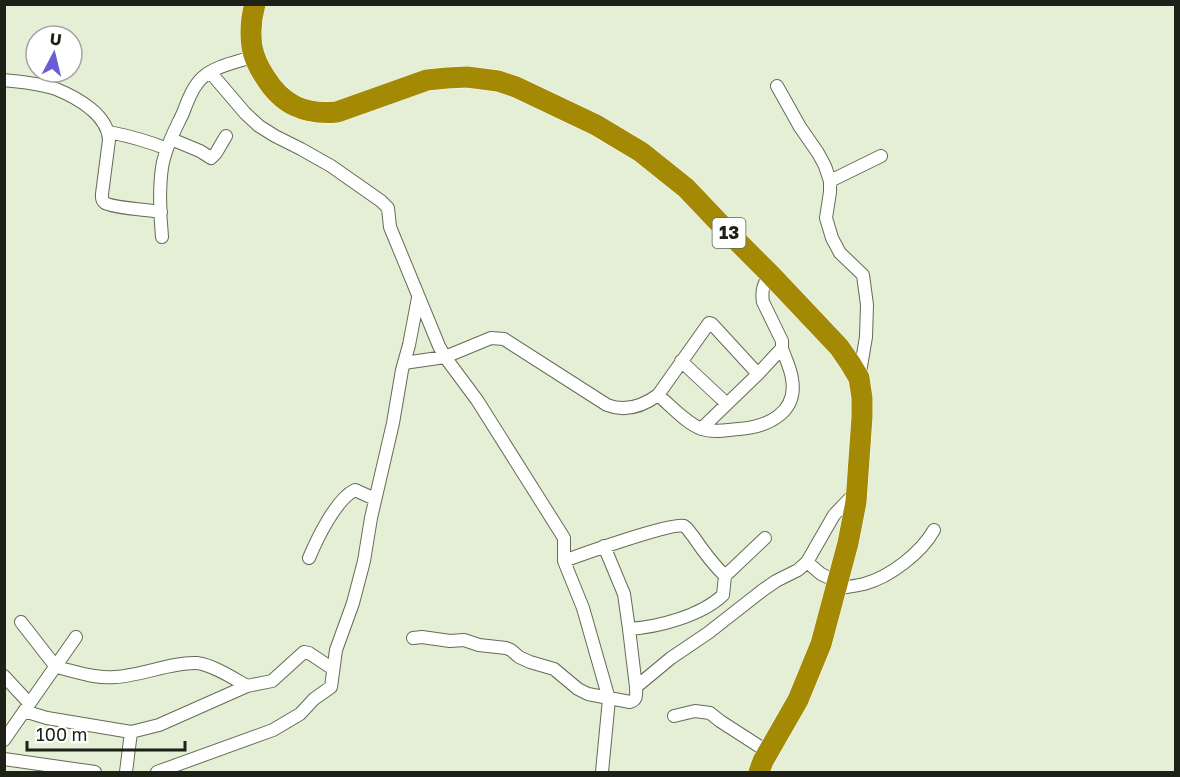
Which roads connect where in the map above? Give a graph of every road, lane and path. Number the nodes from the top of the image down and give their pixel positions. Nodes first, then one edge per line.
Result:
1 (255, 4) edge
2 (255, 57) junction
3 (210, 72) junction
4 (4, 80) edge
5 (777, 86) dead end
6 (109, 132) junction
7 (226, 136) dead end
8 (169, 144) junction
9 (880, 156) dead end
10 (830, 181) junction
11 (161, 212) junction
12 (162, 237) dead end
13 (770, 274) junction
14 (418, 298) junction
15 (782, 348) junction
16 (446, 357) junction
17 (681, 361) junction
18 (404, 363) junction
19 (758, 374) junction
20 (859, 378) junction
21 (658, 395) junction
22 (727, 404) junction
23 (701, 429) junction
24 (857, 491) junction
25 (375, 499) junction
26 (934, 530) dead end
27 (765, 538) dead end
28 (604, 546) junction
29 (309, 558) dead end
30 (564, 561) junction
31 (807, 562) junction
32 (725, 576) junction
33 (837, 585) junction
34 (21, 622) dead end
35 (629, 629) junction
36 (76, 637) dead end
37 (413, 638) dead end
38 (56, 667) junction
39 (333, 669) junction
40 (4, 676) edge
41 (247, 686) junction
42 (636, 687) junction
43 (609, 699) junction
44 (26, 707) junction
45 (674, 716) dead end
46 (131, 732) junction
47 (4, 740) edge
48 (768, 752) junction
49 (4, 759) edge
50 (95, 772) edge
51 (126, 772) edge
52 (157, 772) edge
53 (602, 772) edge
54 (759, 772) edge

1 - 2 highway, 13
2 - 3 street
2 - 13 highway, 13
3 - 8 street
3 - 14 street
4 - 6 street
5 - 10 street
6 - 8 street
6 - 11 street
7 - 8 street
8 - 11 street
9 - 10 street
10 - 20 street
11 - 12 street
13 - 15 street
13 - 20 highway, 13
14 - 16 street
14 - 18 street
15 - 19 street
15 - 23 street
16 - 18 street
16 - 21 street
16 - 30 street
17 - 19 street
17 - 21 street
17 - 22 street
18 - 25 street
19 - 22 street
20 - 24 highway, 13
21 - 23 street
22 - 23 street
24 - 31 street
24 - 33 highway, 13
25 - 29 street
25 - 39 street
26 - 33 street
27 - 32 street
28 - 30 street
28 - 32 street
28 - 35 street
30 - 43 street
31 - 33 street
31 - 42 street
32 - 35 street
33 - 48 highway, 13
34 - 38 street
35 - 42 street
36 - 38 street
37 - 43 street
38 - 41 street
38 - 44 street
39 - 41 street
39 - 52 street
40 - 44 street
41 - 46 street
42 - 43 street
43 - 53 street
44 - 46 street
44 - 47 street
45 - 48 street
46 - 51 street
48 - 54 highway, 13
49 - 50 street

